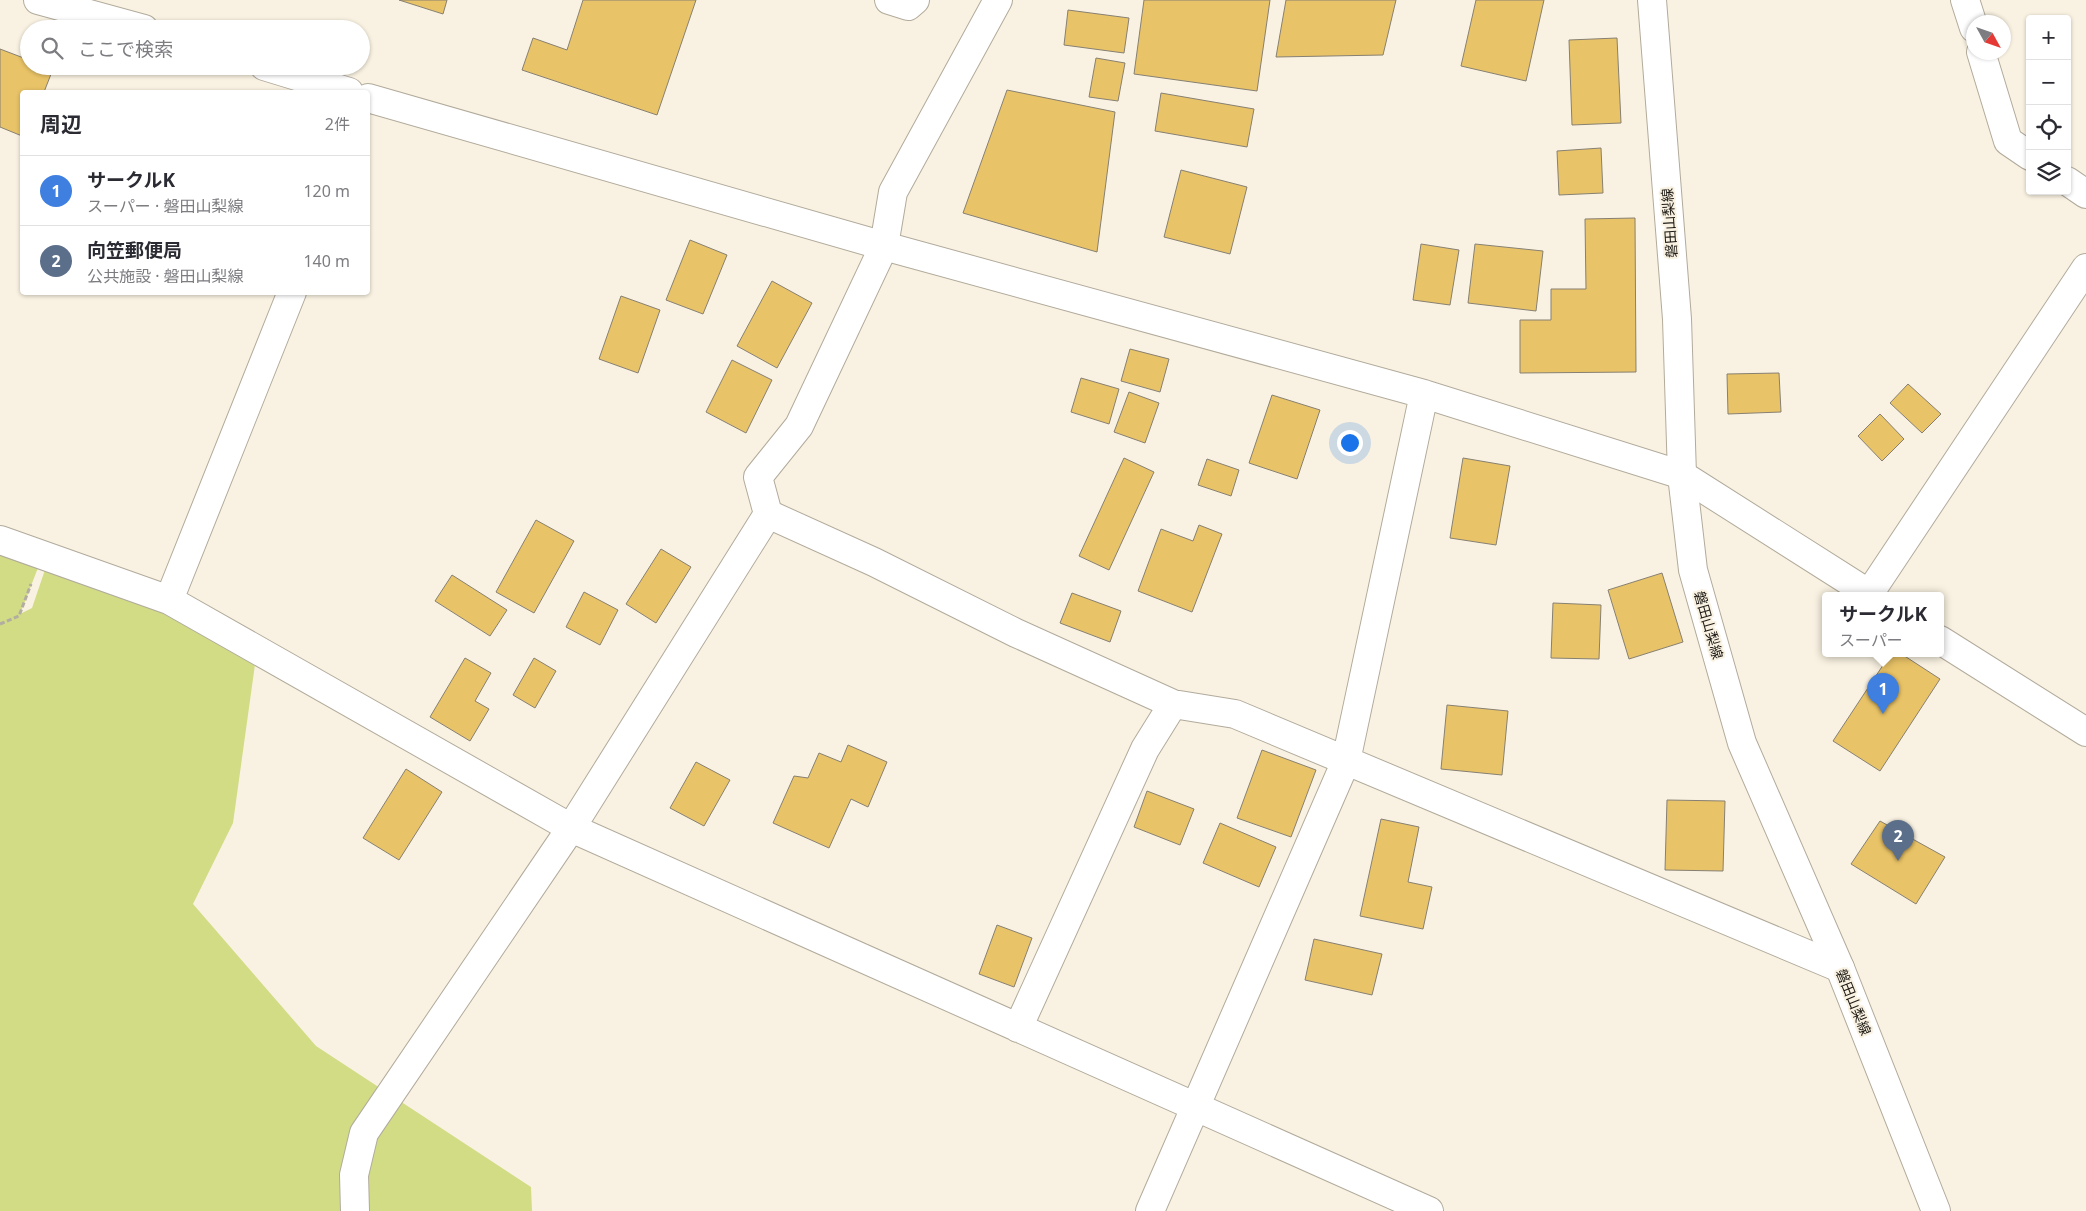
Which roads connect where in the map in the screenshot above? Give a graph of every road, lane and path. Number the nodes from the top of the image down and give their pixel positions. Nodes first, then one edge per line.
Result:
1 (38, 0) edge
2 (888, 0) edge
3 (915, 0) edge
4 (998, 0) edge
5 (1652, 0) edge
6 (1965, 0) edge
7 (1970, 15) edge
8 (111, 20) edge
9 (1983, 60) edge
10 (291, 75) edge
11 (336, 90) edge
12 (370, 101) edge
13 (2026, 153) edge
14 (2071, 184) edge
15 (2086, 194) edge
16 (884, 246) junction
17 (2086, 268) edge
18 (291, 295) edge
19 (1424, 394) junction
20 (1682, 475) junction
21 (768, 514) junction
22 (0, 540) edge
23 (43, 555) junction
24 (1865, 592) edge
25 (1872, 592) edge
26 (169, 600) junction
27 (0, 624) edge
28 (1944, 643) edge
29 (1173, 704) junction
30 (2086, 732) edge
31 (1346, 761) junction
32 (571, 828) junction
33 (1840, 968) junction
34 (1018, 1028) junction
35 (1197, 1107) junction
36 (356, 1211) edge
37 (1150, 1211) edge
38 (1429, 1211) edge
39 (1936, 1211) edge

1 - 8 street
2 - 3 street
4 - 16 street
5 - 20 street, 磐田山梨線
6 - 7 street
9 - 13 street
10 - 11 street
12 - 16 street
14 - 15 street
16 - 19 street
16 - 21 street
17 - 25 street
18 - 26 street
19 - 20 street
19 - 31 street
20 - 24 street
20 - 33 street, 磐田山梨線
21 - 29 street
21 - 32 street
22 - 23 street
23 - 26 street
23 - 27 path
26 - 32 street
28 - 30 street
29 - 31 street
29 - 34 street
31 - 33 street
31 - 35 street
32 - 34 street
32 - 36 street
33 - 39 street, 磐田山梨線
34 - 35 street
35 - 37 street
35 - 38 street

